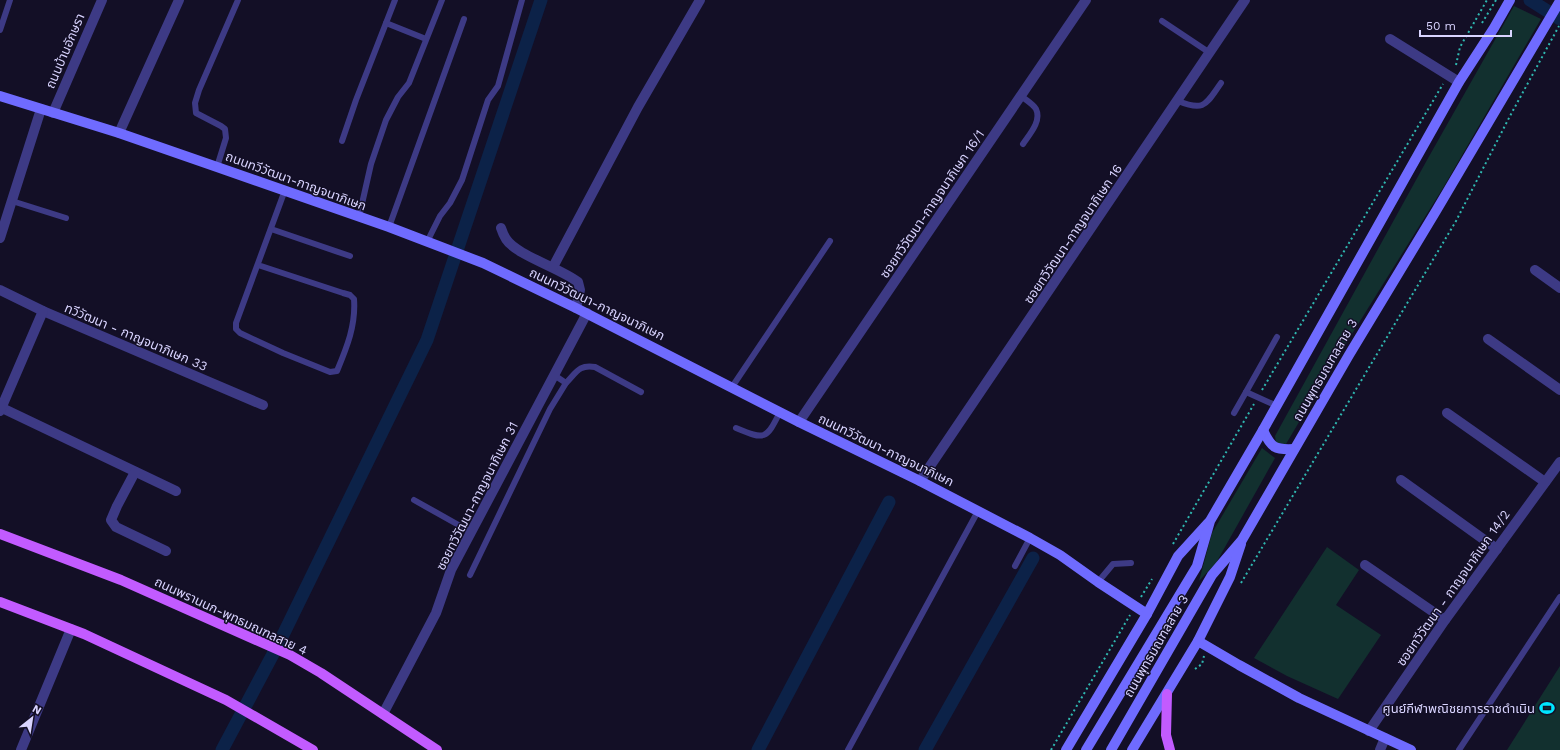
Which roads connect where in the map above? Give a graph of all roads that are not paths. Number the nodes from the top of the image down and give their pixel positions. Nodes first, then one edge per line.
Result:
1 (10, 0) edge
2 (102, 0) edge
3 (179, 0) edge
4 (238, 0) edge
5 (396, 0) edge
6 (442, 0) edge
7 (522, 0) edge
8 (700, 0) edge
9 (1086, 0) edge
10 (1245, 0) edge
11 (1510, 0) edge
12 (1560, 1) edge
13 (464, 19) dead end
14 (1162, 21) dead end
15 (386, 23) junction
16 (0, 30) edge
17 (426, 39) junction
18 (1390, 39) dead end
19 (1210, 53) junction
20 (1459, 82) junction
21 (1221, 83) dead end
22 (0, 96) edge
23 (1021, 96) junction
24 (1178, 101) junction
25 (41, 109) junction
26 (53, 113) junction
27 (119, 133) junction
28 (342, 141) dead end
29 (1023, 144) dead end
30 (217, 167) junction
31 (285, 190) junction
32 (12, 201) junction
33 (360, 217) junction
34 (66, 218) dead end
35 (388, 227) junction
36 (501, 228) dead end
37 (271, 229) junction
38 (0, 238) edge
39 (830, 241) dead end
40 (427, 242) junction
41 (350, 256) dead end
42 (258, 265) junction
43 (553, 267) junction
44 (1535, 270) dead end
45 (1560, 288) edge
46 (0, 290) edge
47 (576, 308) junction
48 (43, 311) junction
49 (587, 313) junction
50 (1277, 337) dead end
51 (1488, 339) dead end
52 (554, 375) junction
53 (566, 383) junction
54 (732, 387) junction
55 (1560, 390) edge
56 (641, 392) dead end
57 (1246, 392) junction
58 (263, 405) dead end
59 (1277, 406) junction
60 (1, 409) edge
61 (780, 412) junction
62 (1234, 413) dead end
63 (1447, 413) dead end
64 (799, 422) junction
65 (736, 428) dead end
66 (1264, 430) junction
67 (1294, 450) junction
68 (1560, 462) edge
69 (135, 472) junction
70 (1401, 480) dead end
71 (920, 481) junction
72 (1545, 482) junction
73 (176, 491) dead end
74 (414, 500) dead end
75 (978, 511) junction
76 (1210, 521) junction
77 (471, 532) junction
78 (0, 534) edge
79 (1030, 538) junction
80 (1242, 540) junction
81 (1497, 549) junction
82 (166, 551) dead end
83 (1131, 563) dead end
84 (1365, 565) dead end
85 (1015, 566) dead end
86 (470, 575) dead end
87 (1098, 582) junction
88 (1560, 597) edge
89 (0, 602) edge
90 (1147, 614) junction
91 (1445, 620) junction
92 (71, 629) junction
93 (1198, 640) junction
94 (1166, 694) junction
95 (383, 714) junction
96 (1369, 731) junction
97 (1385, 738) junction
98 (21, 750) edge
99 (314, 750) edge
100 (437, 750) edge
101 (848, 750) edge
102 (1066, 750) edge
103 (1086, 750) edge
104 (1111, 750) edge
105 (1132, 750) edge
106 (1170, 750) edge
107 (1380, 750) edge
108 (1411, 750) edge
109 (1459, 750) edge

1 - 16 lane
2 - 26 street, ถนนบ้านอักษรา
3 - 27 street
4 - 30 lane
5 - 15 lane
6 - 17 lane
7 - 40 lane
8 - 43 street
9 - 23 street, ซอยทวีวัฒนา-กาญจนาภิเษก 16/1
10 - 19 street, ซอยทวีวัฒนา-กาญจนาภิเษก 16
11 - 20 main road, ถนนพุทธมณฑลสาย 3
12 - 67 main road, ถนนพุทธมณฑลสาย 3
13 - 35 lane
14 - 19 lane
15 - 17 lane
15 - 28 lane
17 - 33 lane
18 - 20 street
19 - 24 street, ซอยทวีวัฒนา-กาญจนาภิเษก 16
20 - 59 main road, ถนนพุทธมณฑลสาย 3
21 - 24 lane
22 - 25 main road, ถนนทวีวัฒนา-กาญจนาภิเษก
23 - 29 lane
23 - 64 street, ซอยทวีวัฒนา-กาญจนาภิเษก 16/1
24 - 71 street, ซอยทวีวัฒนา-กาญจนาภิเษก 16
25 - 26 main road, ถนนทวีวัฒนา-กาญจนาภิเษก
25 - 32 street
26 - 27 main road, ถนนทวีวัฒนา-กาญจนาภิเษก
27 - 30 main road, ถนนทวีวัฒนา-กาญจนาภิเษก
30 - 31 main road, ถนนทวีวัฒนา-กาญจนาภิเษก
31 - 33 main road, ถนนทวีวัฒนา-กาญจนาภิเษก
31 - 37 lane
32 - 34 lane
32 - 38 street
33 - 35 main road, ถนนทวีวัฒนา-กาญจนาภิเษก
35 - 40 main road, ถนนทวีวัฒนา-กาญจนาภิเษก
36 - 43 street
37 - 41 lane
37 - 42 lane
39 - 54 lane
40 - 47 main road, ถนนทวีวัฒนา-กาญจนาภิเษก
42 - 42 lane
43 - 47 street
44 - 45 street
46 - 48 street, ทวีวัฒนา - กาญจนาภิเษก 33
47 - 49 main road, ถนนทวีวัฒนา-กาญจนาภิเษก
48 - 58 street, ทวีวัฒนา - กาญจนาภิเษก 33
48 - 60 street
49 - 52 street, ซอยทวีวัฒนา-กาญจนาภิเษก 31
49 - 54 main road, ถนนทวีวัฒนา-กาญจนาภิเษก
50 - 57 lane
51 - 55 street
52 - 53 lane
52 - 77 street, ซอยทวีวัฒนา-กาญจนาภิเษก 31
53 - 56 lane
53 - 86 lane
54 - 61 main road, ถนนทวีวัฒนา-กาญจนาภิเษก
57 - 59 lane
57 - 62 lane
59 - 66 main road, ถนนพุทธมณฑลสาย 3
60 - 69 street
61 - 64 main road, ถนนทวีวัฒนา-กาญจนาภิเษก
61 - 65 lane
63 - 72 street
64 - 71 main road, ถนนทวีวัฒนา-กาญจนาภิเษก
66 - 67 main road
66 - 76 main road, ถนนพุทธมณฑลสาย 3
67 - 80 main road, ถนนพุทธมณฑลสาย 3
68 - 72 street, ซอยทวีวัฒนา - กาญจนาภิเษก 14/2
69 - 73 street
69 - 82 street
70 - 81 street
71 - 75 main road, ถนนทวีวัฒนา-กาญจนาภิเษก
72 - 81 street, ซอยทวีวัฒนา - กาญจนาภิเษก 14/2
74 - 77 lane
75 - 79 main road, ถนนทวีวัฒนา-กาญจนาภิเษก
75 - 101 lane
76 - 90 main road
76 - 103 main road, ถนนพุทธมณฑลสาย 3
77 - 95 street, ซอยทวีวัฒนา-กาญจนาภิเษก 31
78 - 95 main road, ถนนพรานนก-พุทธมณฑลสาย 4
79 - 85 lane
79 - 87 main road, ถนนทวีวัฒนา-กาญจนาภิเษก
80 - 93 main road
80 - 104 main road, ถนนพุทธมณฑลสาย 3
81 - 91 street, ซอยทวีวัฒนา - กาญจนาภิเษก 14/2
83 - 87 lane
84 - 91 street
87 - 90 main road, ถนนทวีวัฒนา-กาญจนาภิเษก
88 - 109 lane
89 - 92 main road
90 - 102 main road
91 - 96 street, ซอยทวีวัฒนา - กาญจนาภิเษก 14/2
92 - 98 street
92 - 99 main road
93 - 94 main road
93 - 96 main road
94 - 105 main road
94 - 106 main road
95 - 100 main road, ถนนพรานนก-พุทธมณฑลสาย 4
96 - 97 main road
97 - 107 street
97 - 108 main road

